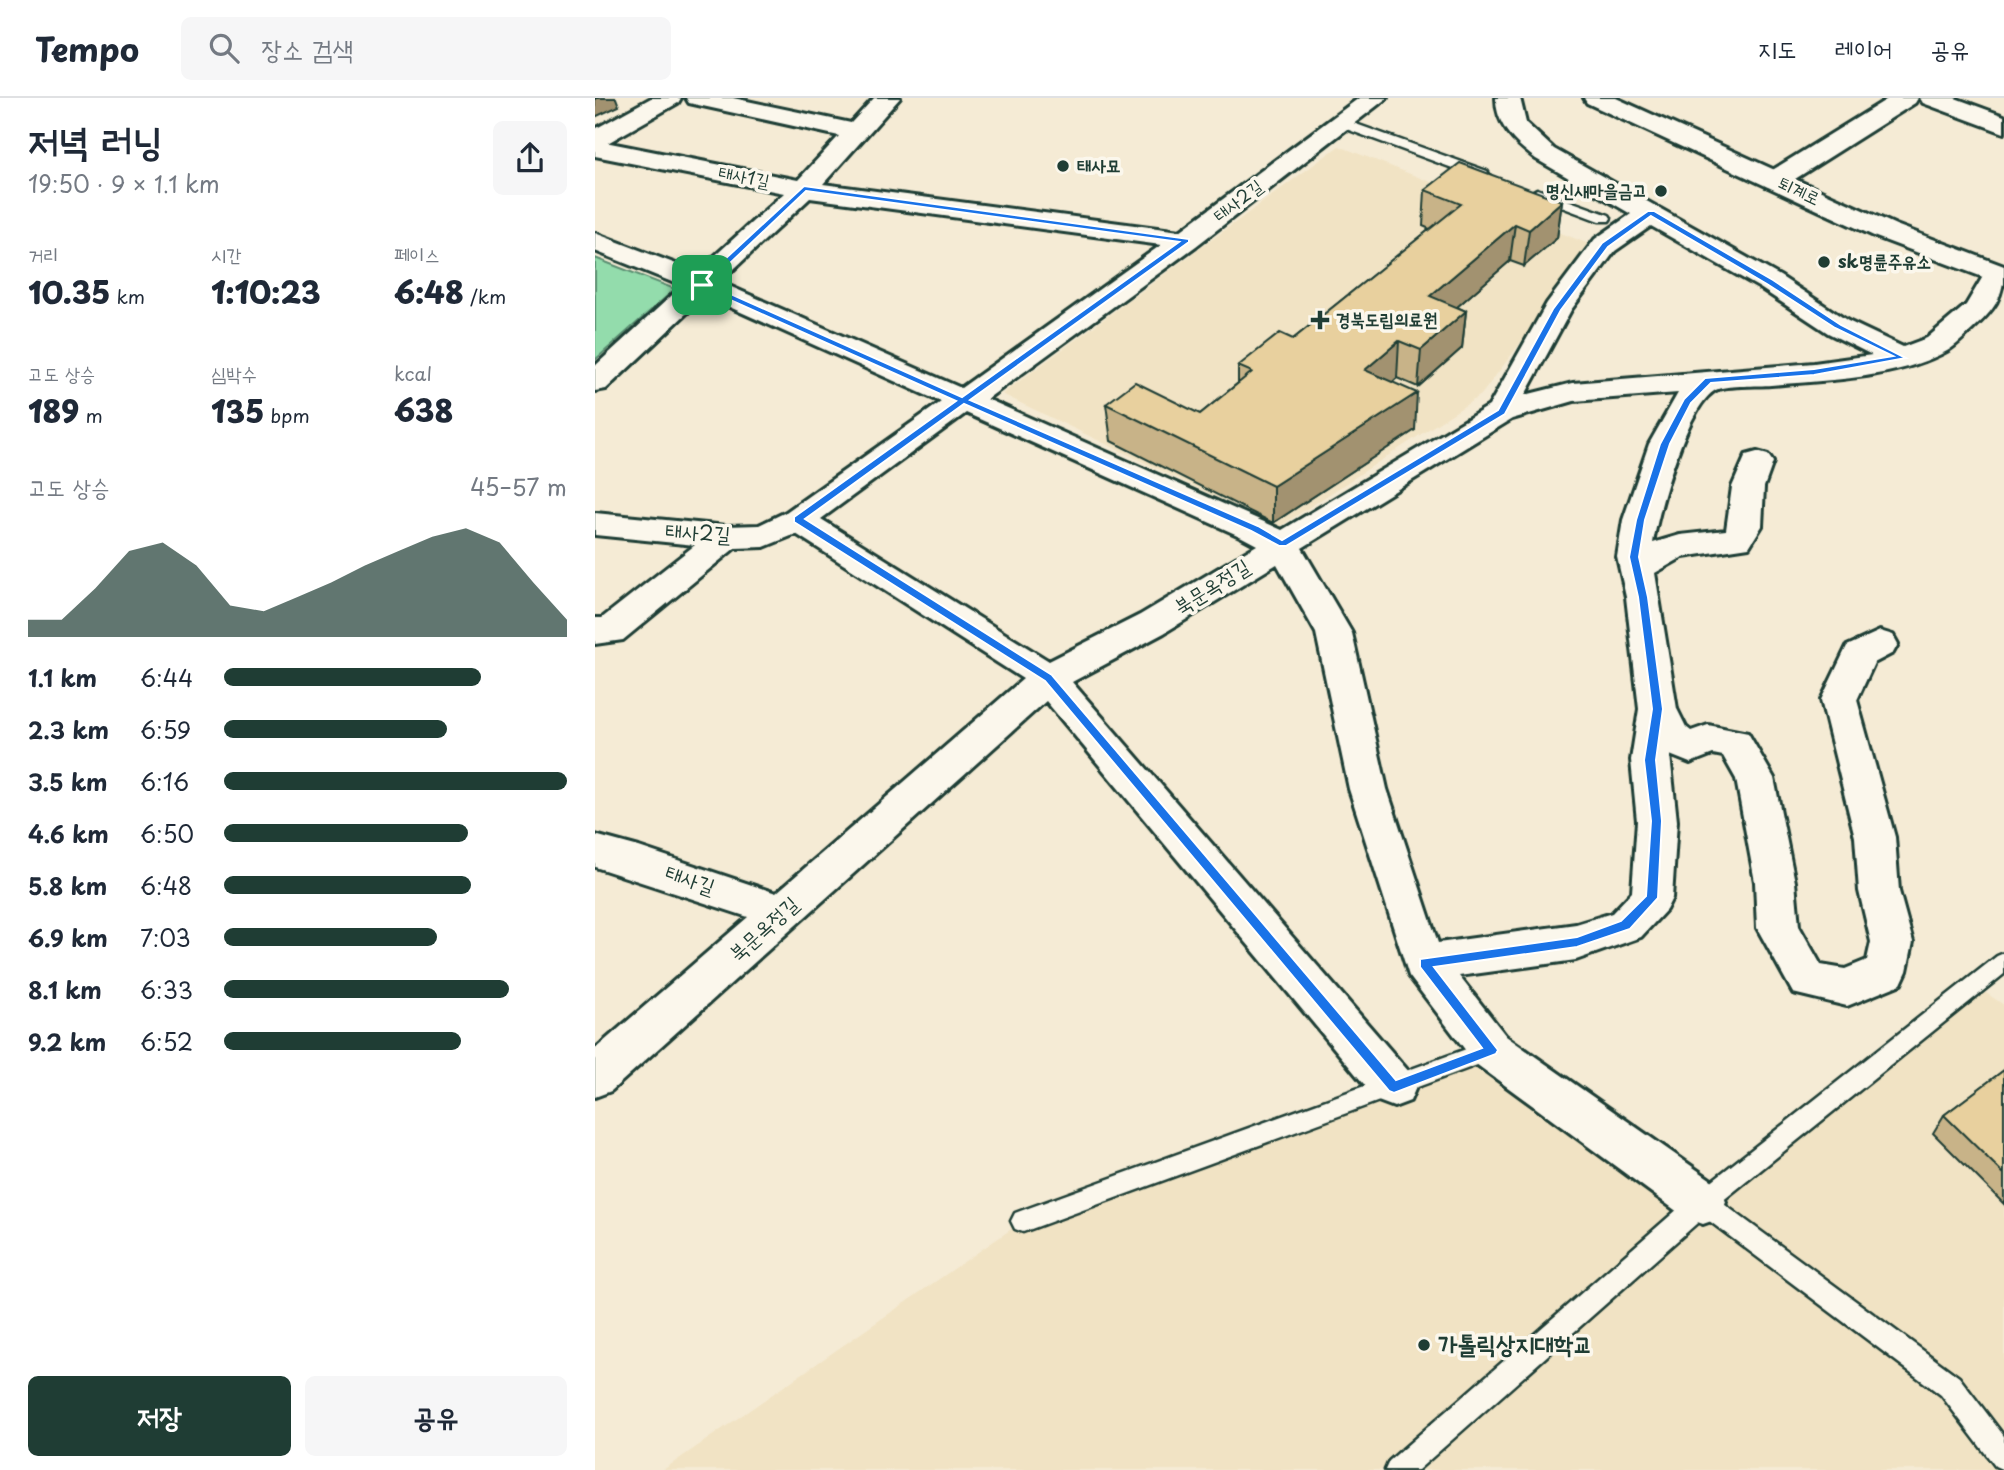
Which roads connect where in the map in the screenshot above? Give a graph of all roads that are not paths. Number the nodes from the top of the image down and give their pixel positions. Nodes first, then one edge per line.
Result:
1 (669, 98) edge
2 (698, 98) edge
3 (888, 98) edge
4 (1375, 98) edge
5 (1508, 98) edge
6 (1596, 98) edge
7 (1906, 98) edge
8 (1932, 98) edge
9 (1342, 123) junction
10 (2004, 125) edge
11 (856, 132) junction
12 (595, 140) edge
13 (595, 148) edge
14 (1499, 180) edge
15 (1775, 180) junction
16 (804, 189) junction
17 (1525, 189) edge
18 (1651, 213) junction
19 (1604, 218) dead end
20 (1186, 240) junction
21 (595, 241) edge
22 (2001, 275) edge
23 (702, 285) junction
24 (1902, 358) junction
25 (1709, 380) junction
26 (595, 382) edge
27 (963, 401) junction
28 (1501, 412) junction
29 (1757, 462) dead end
30 (798, 520) junction
31 (595, 524) edge
32 (727, 537) junction
33 (1282, 544) junction
34 (1637, 568) junction
35 (595, 631) edge
36 (1880, 644) dead end
37 (1048, 678) junction
38 (1658, 709) junction
39 (595, 851) edge
40 (783, 912) junction
41 (2004, 962) edge
42 (1424, 963) junction
43 (1491, 1050) junction
44 (595, 1077) edge
45 (1394, 1087) junction
46 (1703, 1202) junction
47 (1023, 1221) dead end
48 (2004, 1457) edge
49 (1398, 1470) edge

1 - 12 street
2 - 11 street
3 - 11 street
4 - 9 street, 태사2길
5 - 18 street
6 - 15 street, 퇴계로
7 - 15 street
8 - 10 street
9 - 14 lane
9 - 20 street, 태사2길
11 - 16 street
13 - 16 street, 태사1길
15 - 22 street, 퇴계로
16 - 20 street, 태사1길
16 - 23 street
17 - 19 lane
18 - 24 street
18 - 28 street
20 - 27 street, 태사2길
21 - 23 street
22 - 24 street, 북문옥정길
23 - 26 street
23 - 27 street
24 - 25 street, 북문옥정길
25 - 28 street, 북문옥정길
25 - 34 street
27 - 30 street, 태사2길
27 - 33 street
28 - 33 street, 북문옥정길
29 - 34 street
30 - 32 street, 태사2길
30 - 37 street
31 - 32 street, 태사2길
32 - 35 street
33 - 37 street, 북문옥정길
33 - 42 street
34 - 38 street
36 - 38 street
37 - 40 street, 북문옥정길
37 - 45 street
38 - 42 street
39 - 40 street, 태사길
40 - 44 street, 북문옥정길
41 - 46 lane
42 - 43 street
43 - 45 lane
43 - 46 street
45 - 47 lane
46 - 48 lane
46 - 49 lane

